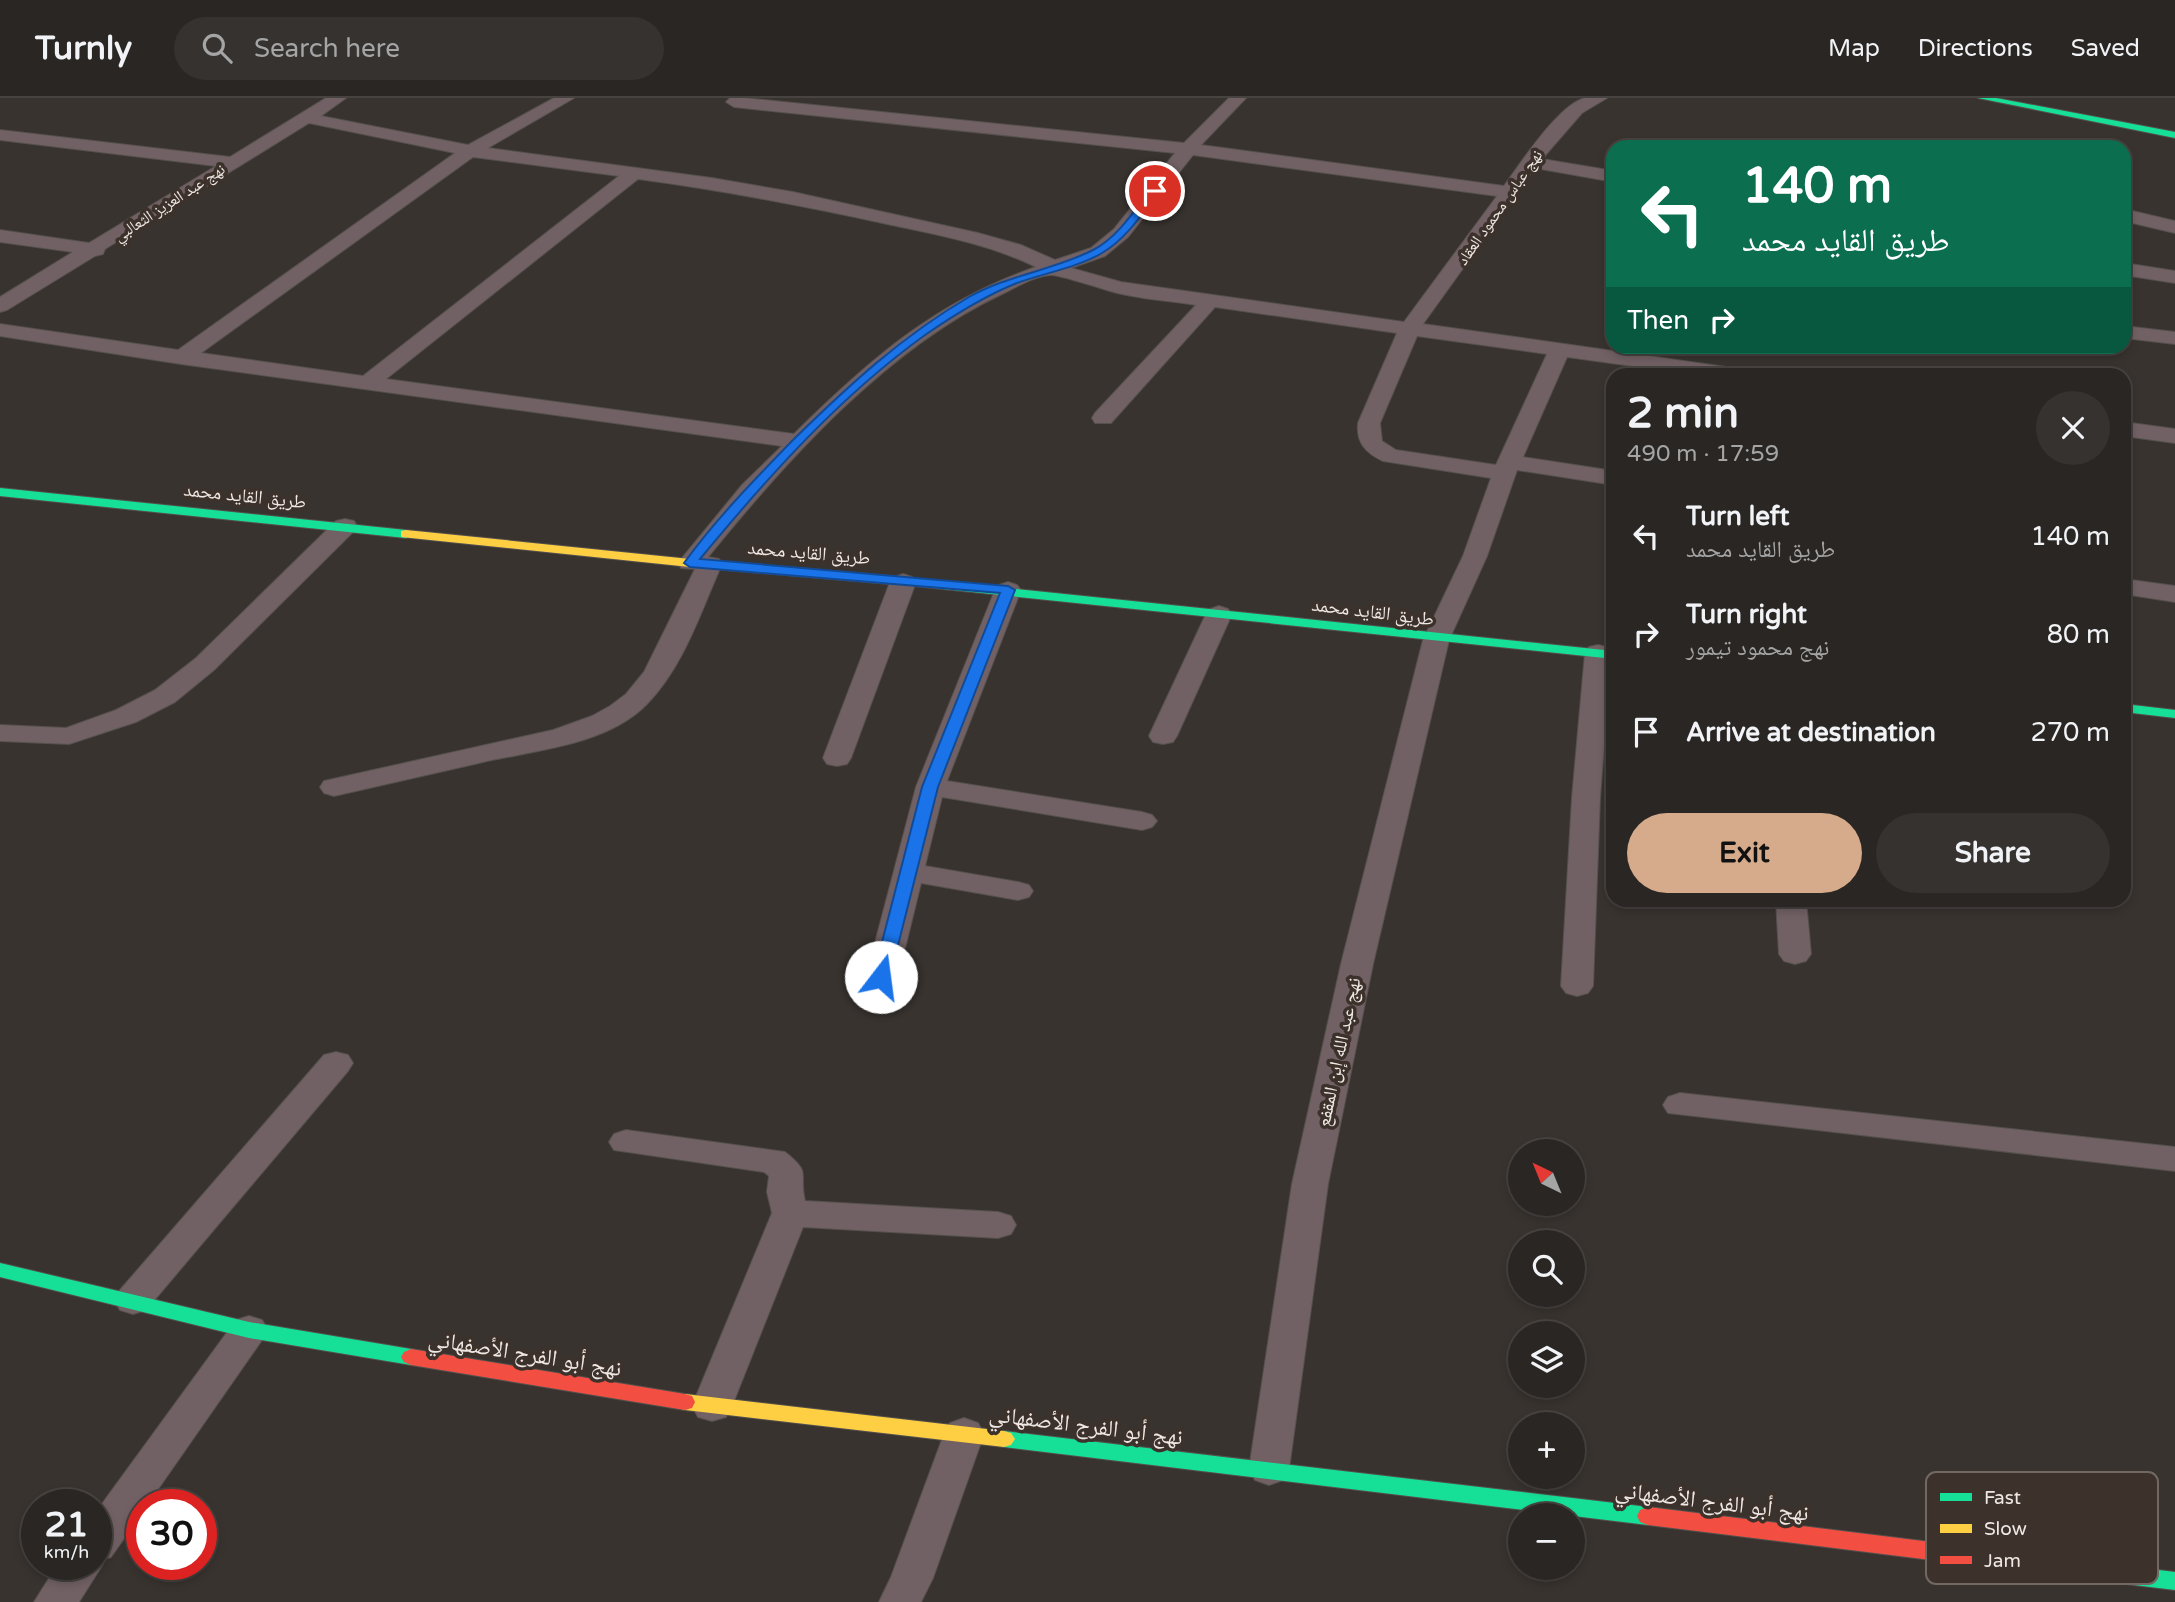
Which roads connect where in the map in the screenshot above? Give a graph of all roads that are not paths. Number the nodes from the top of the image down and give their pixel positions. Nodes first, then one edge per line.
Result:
1 (338, 98) edge
2 (566, 98) edge
3 (1238, 98) edge
4 (1599, 98) edge
5 (1982, 98) edge
6 (734, 102) dead end
7 (844, 106) edge
8 (307, 118) junction
9 (0, 135) edge
10 (2175, 135) edge
11 (1188, 149) junction
12 (470, 151) junction
13 (231, 162) junction
14 (1531, 162) junction
15 (635, 172) junction
16 (1606, 176) edge
17 (1511, 192) junction
18 (2131, 217) edge
19 (2175, 227) edge
20 (0, 236) edge
21 (96, 250) junction
22 (1054, 267) junction
23 (2131, 270) edge
24 (2175, 277) edge
25 (1210, 301) junction
26 (0, 306) edge
27 (1409, 328) junction
28 (0, 330) edge
29 (2131, 333) edge
30 (2175, 338) edge
31 (1560, 350) junction
32 (181, 358) junction
33 (1723, 367) edge
34 (370, 381) junction
35 (1103, 418) dead end
36 (2131, 430) edge
37 (2175, 436) edge
38 (798, 440) junction
39 (1507, 468) junction
40 (1606, 477) edge
41 (0, 492) edge
42 (345, 526) junction
43 (700, 563) junction
44 (903, 582) junction
45 (2131, 587) edge
46 (1008, 590) junction
47 (2175, 594) edge
48 (1219, 614) junction
49 (1436, 640) junction
50 (1606, 654) edge
51 (2131, 709) edge
52 (2175, 714) edge
53 (0, 733) edge
54 (1163, 736) dead end
55 (837, 758) dead end
56 (334, 787) dead end
57 (930, 787) junction
58 (1142, 821) dead end
59 (910, 872) junction
60 (1018, 891) dead end
61 (1792, 907) edge
62 (1795, 954) dead end
63 (881, 977) dead end
64 (1577, 986) dead end
65 (336, 1063) dead end
66 (1681, 1105) dead end
67 (626, 1142) dead end
68 (2175, 1159) edge
69 (790, 1213) junction
70 (998, 1225) dead end
71 (0, 1270) edge
72 (133, 1300) junction
73 (249, 1330) junction
74 (712, 1406) junction
75 (964, 1434) junction
76 (1269, 1469) junction
77 (112, 1523) edge
78 (1926, 1550) edge
79 (71, 1580) edge
80 (55, 1602) edge
81 (900, 1602) edge

1 - 8 street, نهج عبد العزيز الثعالبي
2 - 12 street
3 - 11 street
4 - 14 street, نهج عباس محمود العقاد
5 - 10 main road
6 - 7 street
7 - 11 street
8 - 12 street
8 - 13 street, نهج عبد العزيز الثعالبي
9 - 13 street
11 - 17 street
11 - 22 street
12 - 15 street
12 - 32 street
13 - 21 street, نهج عبد العزيز الثعالبي
14 - 16 street
14 - 17 street, نهج عباس محمود العقاد
15 - 22 street
15 - 34 street
17 - 27 street, نهج عباس محمود العقاد
18 - 19 street
20 - 21 street
21 - 26 street, نهج عبد العزيز الثعالبي
22 - 25 street
22 - 38 street
23 - 24 street
25 - 27 street
25 - 35 street
27 - 31 street
27 - 39 street, نهج عباس محمود العقاد
28 - 32 street
29 - 30 street
31 - 33 street
31 - 39 street, نهج عبد الله إبن المقفع
32 - 34 street
34 - 38 street
36 - 37 street
38 - 43 street
39 - 40 street
39 - 49 street, نهج عبد الله إبن المقفع
41 - 42 main road, طريق القايد محمد
42 - 43 main road, طريق القايد محمد
42 - 53 street
43 - 44 main road, طريق القايد محمد
43 - 56 street
44 - 46 main road, طريق القايد محمد
44 - 55 street
45 - 47 street
46 - 48 main road, طريق القايد محمد
46 - 57 street
48 - 49 main road, طريق القايد محمد
48 - 54 street
49 - 50 main road, طريق القايد محمد
49 - 76 street, نهج عبد الله إبن المقفع
50 - 64 street
51 - 52 main road
57 - 58 street
57 - 59 street
59 - 60 street
59 - 63 street
61 - 62 street
65 - 72 street
66 - 68 street
67 - 69 street
69 - 70 street
69 - 74 street
71 - 72 main road, نهج أبو الفرج الأصفهاني
72 - 73 main road, نهج أبو الفرج الأصفهاني
73 - 74 main road, نهج أبو الفرج الأصفهاني
73 - 77 street
74 - 75 main road, نهج أبو الفرج الأصفهاني
75 - 76 main road, نهج أبو الفرج الأصفهاني
75 - 81 street
76 - 78 main road, نهج أبو الفرج الأصفهاني
79 - 80 street

